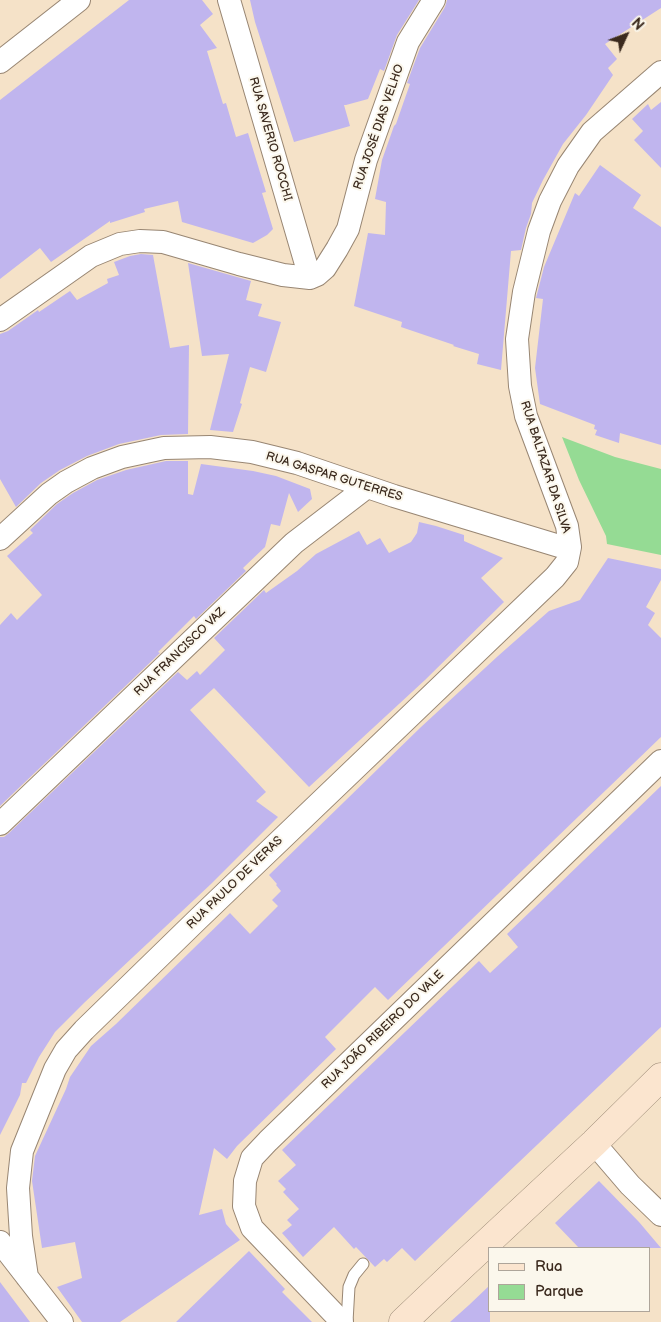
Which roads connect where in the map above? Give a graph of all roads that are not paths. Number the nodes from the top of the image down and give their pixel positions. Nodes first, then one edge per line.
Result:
1 (79, 0) edge
2 (229, 0) edge
3 (434, 0) edge
4 (0, 62) edge
5 (661, 72) edge
6 (310, 278) junction
7 (0, 320) edge
8 (367, 487) junction
9 (0, 540) edge
10 (569, 549) junction
11 (661, 762) edge
12 (0, 824) edge
13 (661, 1077) edge
14 (594, 1143) junction
15 (661, 1215) edge
16 (0, 1242) edge
17 (363, 1264) dead end
18 (27, 1277) junction
19 (62, 1322) edge
20 (342, 1322) edge
21 (347, 1322) edge
22 (403, 1322) edge

1 - 4 street
2 - 6 street, RUA SAVERIO ROCCHI
3 - 6 street, RUA JOSÉ DIAS VELHO
5 - 10 street, RUA BALTAZAR DA SILVA
6 - 7 street
8 - 9 street, RUA GASPAR GUTERRES
8 - 10 street, RUA GASPAR GUTERRES
8 - 12 street, RUA FRANCISCO VAZ
10 - 18 street, RUA PAULO DE VERAS
11 - 20 street, RUA JOÃO RIBEIRO DO VALE
13 - 14 main road
14 - 15 street
14 - 22 main road
16 - 18 street
17 - 21 lane
18 - 19 street

